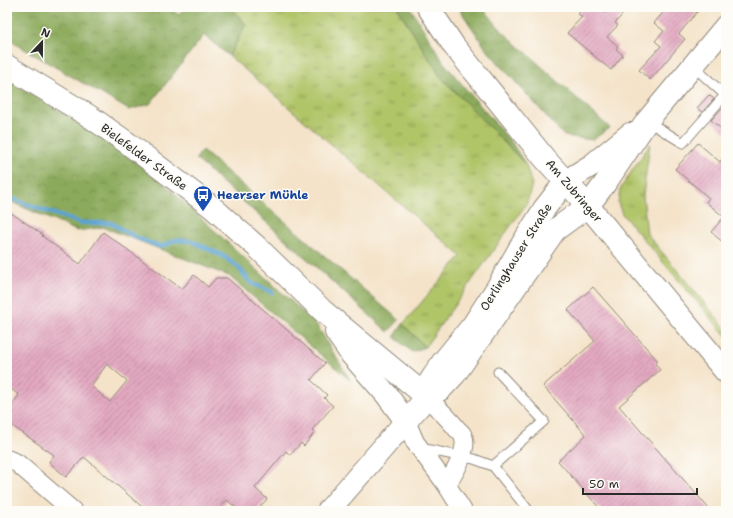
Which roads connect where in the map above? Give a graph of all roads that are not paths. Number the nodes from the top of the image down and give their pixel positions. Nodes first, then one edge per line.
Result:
1 (428, 7) edge
2 (726, 26) edge
3 (7, 66) edge
4 (693, 66) junction
5 (646, 121) junction
6 (566, 182) junction
7 (588, 206) junction
8 (322, 311) junction
9 (498, 372) dead end
10 (726, 372) edge
11 (427, 397) junction
12 (406, 421) junction
13 (419, 448) junction
14 (461, 456) junction
15 (7, 459) edge
16 (493, 466) junction
17 (446, 484) junction
18 (73, 511) edge
19 (328, 511) edge
20 (463, 511) edge
21 (529, 511) edge

1 - 6 main road, Am Zubringer
2 - 4 main road, Oerlinghauser Straße
3 - 8 main road, Bielefelder Straße
4 - 5 main road, Oerlinghauser Straße
4 - 5 lane
5 - 6 main road, Oerlinghauser Straße
5 - 7 main road, Oerlinghauser Straße
6 - 7 main road, Am Zubringer
6 - 11 main road, Oerlinghauser Straße
7 - 10 main road, Am Zubringer
7 - 11 main road, Oerlinghauser Straße
8 - 11 main road, Bielefelder Straße
8 - 12 main road, Bielefelder Straße
9 - 16 lane
11 - 12 main road, Oerlinghauser Straße
11 - 14 street
12 - 13 street
12 - 19 main road, Oerlinghauser Straße
13 - 14 lane
13 - 17 street
14 - 16 lane
14 - 17 street
15 - 18 street
16 - 21 lane
17 - 20 street

